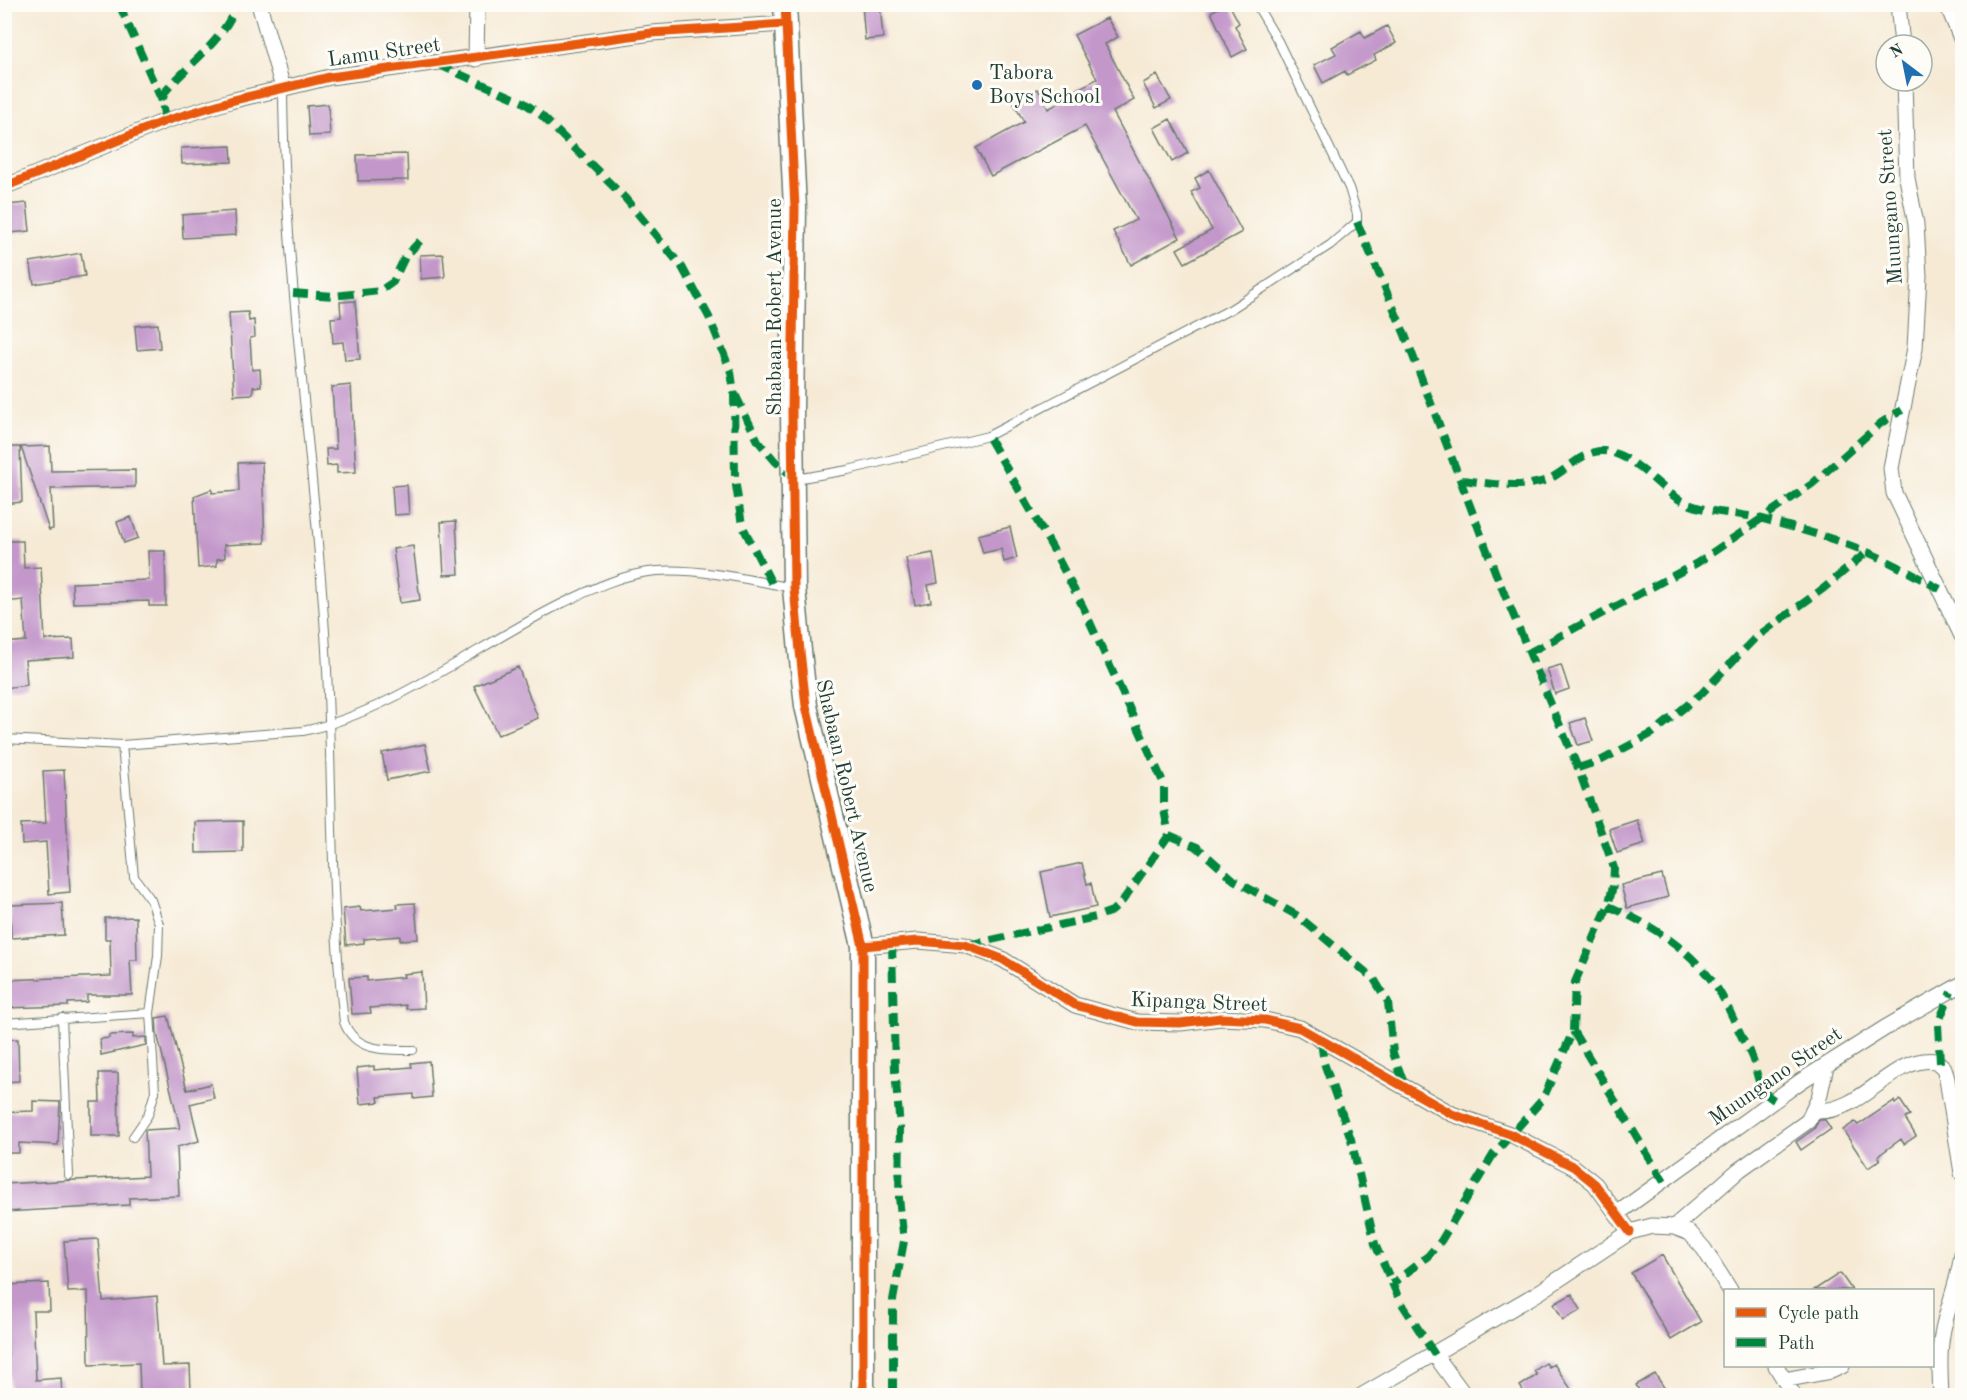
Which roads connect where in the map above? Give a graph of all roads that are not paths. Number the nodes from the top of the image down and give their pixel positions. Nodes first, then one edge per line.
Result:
1 (259, 4) edge
2 (477, 4) edge
3 (1256, 4) edge
4 (1898, 4) edge
5 (1947, 4) edge
6 (785, 14) edge
7 (1901, 33) edge
8 (1962, 41) edge
9 (476, 59) junction
10 (283, 88) junction
11 (1904, 93) edge
12 (4, 187) edge
13 (795, 479) junction
14 (794, 588) junction
15 (1962, 636) edge
16 (330, 726) junction
17 (4, 739) edge
18 (122, 745) junction
19 (863, 946) junction
20 (1962, 984) edge
21 (150, 1013) junction
22 (62, 1018) junction
23 (4, 1023) edge
24 (413, 1050) dead end
25 (1826, 1066) junction
26 (1814, 1111) junction
27 (133, 1137) dead end
28 (1962, 1173) edge
29 (69, 1175) dead end
30 (1618, 1213) junction
31 (1674, 1227) junction
32 (1630, 1232) junction
33 (1962, 1254) edge
34 (1729, 1289) edge
35 (1940, 1318) edge
36 (1435, 1355) junction
37 (1777, 1367) edge
38 (1838, 1367) edge
39 (1784, 1380) junction
40 (863, 1395) edge
41 (1361, 1395) edge
42 (1465, 1395) edge
43 (1794, 1395) edge
44 (1941, 1395) edge

1 - 10 street
2 - 9 street
3 - 13 lane
4 - 7 street
5 - 8 street
6 - 9 street, Lamu Street
6 - 13 street, Shabaan Robert Avenue
9 - 10 street, Lamu Street
10 - 12 street, Lamu Street
10 - 16 lane
11 - 15 street, Muungano Street
13 - 14 street, Shabaan Robert Avenue
14 - 16 lane
14 - 19 street, Shabaan Robert Avenue
16 - 18 lane
16 - 24 lane
17 - 18 lane
18 - 21 lane
19 - 30 street, Kipanga Street
19 - 40 street, Shabaan Robert Avenue
20 - 25 street, Muungano Street
21 - 22 lane
21 - 27 lane
22 - 23 lane
22 - 29 lane
25 - 26 street
25 - 30 street, Muungano Street
26 - 28 street
26 - 31 street
30 - 32 street, Kipanga Street
31 - 32 street
31 - 34 street
32 - 36 street
33 - 35 street
35 - 44 street
36 - 41 street
36 - 42 street
37 - 39 street
38 - 39 street
39 - 43 street

